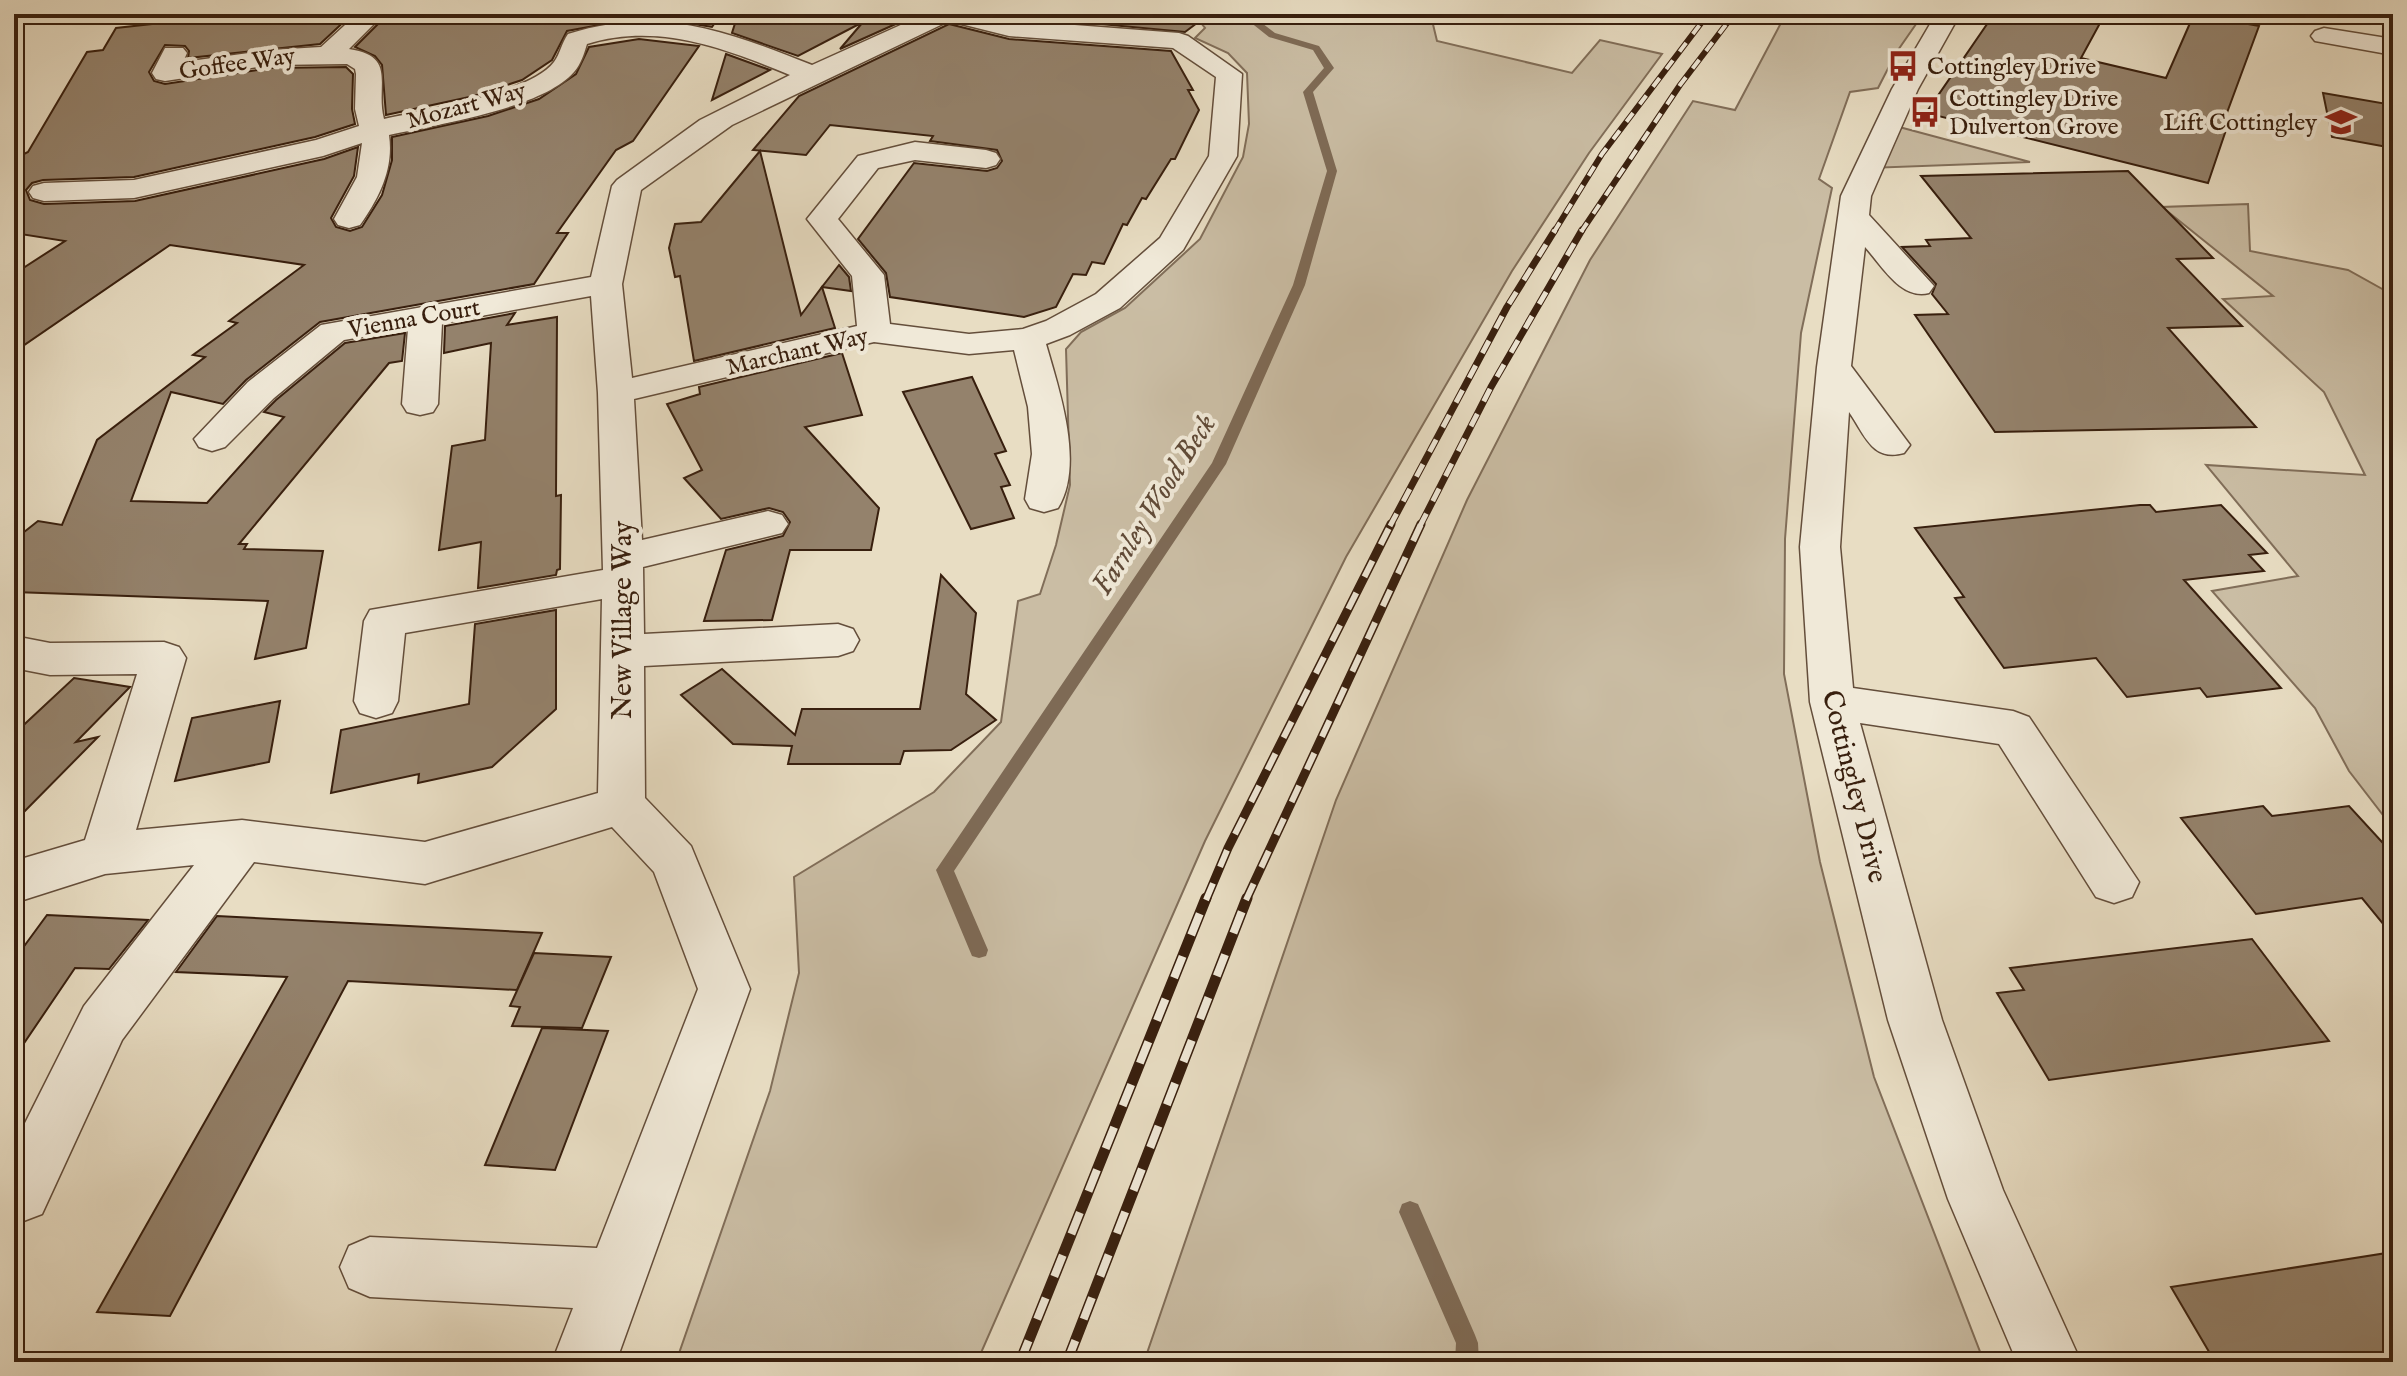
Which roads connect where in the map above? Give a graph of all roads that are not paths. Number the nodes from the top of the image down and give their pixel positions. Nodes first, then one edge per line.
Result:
1 (372, 14) edge
2 (947, 14) edge
3 (1948, 14) edge
4 (2324, 36) dead end
5 (2393, 47) edge
6 (330, 52) junction
7 (174, 53) dead end
8 (813, 75) junction
9 (374, 130) junction
10 (986, 159) dead end
11 (44, 192) dead end
12 (1853, 216) junction
13 (349, 219) dead end
14 (606, 284) junction
15 (1918, 286) dead end
16 (426, 317) junction
17 (874, 332) junction
18 (1028, 339) junction
19 (1834, 367) junction
20 (616, 393) junction
21 (420, 404) dead end
22 (212, 439) dead end
23 (1891, 445) dead end
24 (1044, 499) dead end
25 (768, 524) dead end
26 (623, 569) junction
27 (838, 640) dead end
28 (622, 651) junction
29 (14, 652) edge
30 (376, 701) dead end
31 (1832, 702) junction
32 (621, 805) junction
33 (242, 840) junction
34 (105, 854) junction
35 (14, 882) edge
36 (2114, 882) dead end
37 (21, 1193) dead end
38 (370, 1267) dead end
39 (617, 1280) junction
40 (584, 1362) edge
41 (2049, 1362) edge

1 - 6 street, Goffee Way
2 - 8 street, New Village Way
2 - 18 street, Marchant Way
3 - 12 street, Cottingley Drive
4 - 5 street
6 - 7 street, Goffee Way
6 - 9 street, Goffee Way
8 - 9 street, Mozart Way
8 - 14 street, New Village Way
9 - 11 street, Mozart Way
9 - 13 street, Mozart Way
10 - 17 street
12 - 15 street
12 - 19 street, Cottingley Drive
14 - 16 street, Vienna Court
14 - 20 street, New Village Way
16 - 21 street
16 - 22 street, Vienna Court
17 - 18 street, Marchant Way
17 - 20 street, Marchant Way
18 - 24 street
19 - 23 street
19 - 31 street, Cottingley Drive
20 - 26 street, New Village Way
25 - 26 street
26 - 28 street, New Village Way
26 - 30 street
27 - 28 street
28 - 32 street, New Village Way
29 - 34 street
31 - 36 street
31 - 41 street, Cottingley Drive
32 - 33 street
32 - 39 street
33 - 34 street
33 - 37 street
34 - 35 street
38 - 39 street
39 - 40 street

